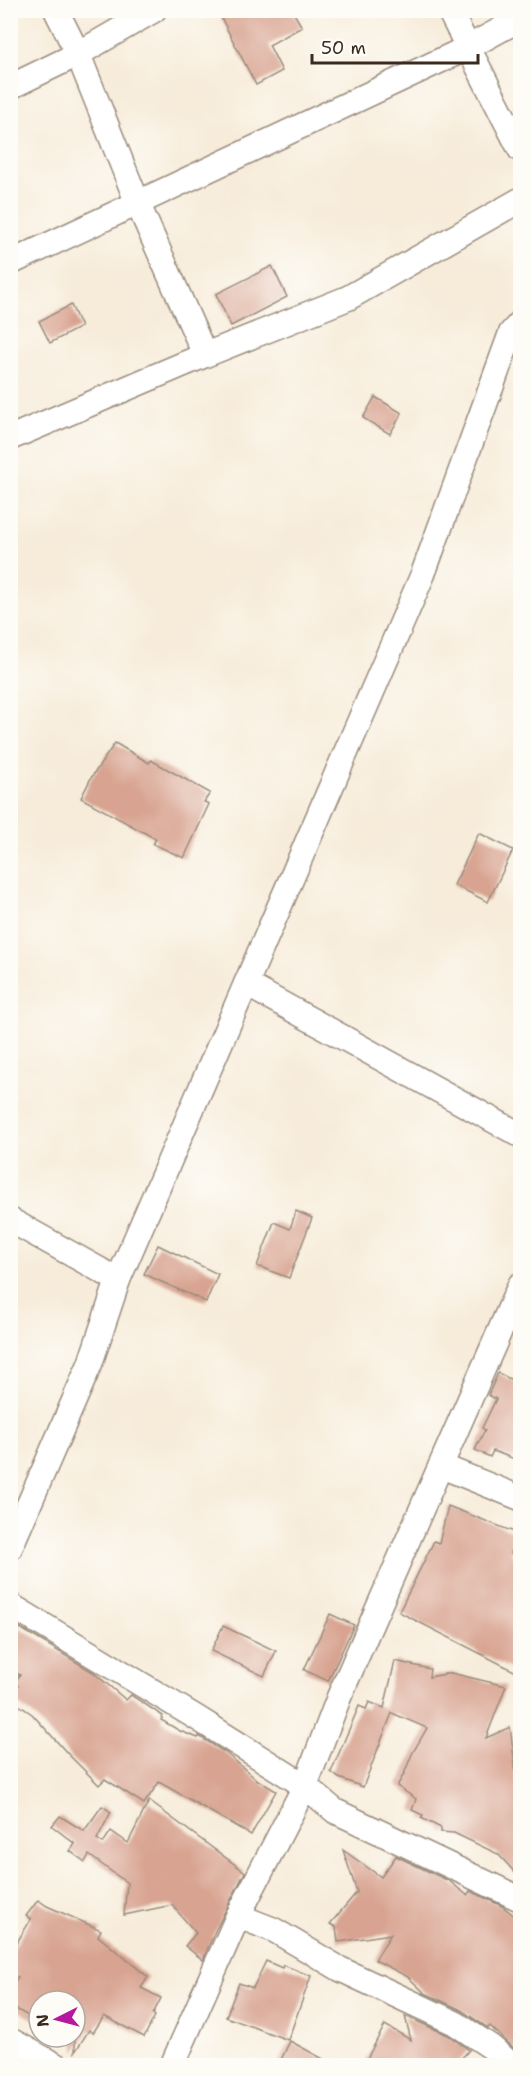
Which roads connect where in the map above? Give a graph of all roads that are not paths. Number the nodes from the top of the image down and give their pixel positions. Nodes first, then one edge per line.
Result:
1 (56, 10) edge
2 (154, 10) edge
3 (449, 10) edge
4 (520, 19) edge
5 (467, 48) junction
6 (78, 54) junction
7 (10, 87) edge
8 (520, 149) edge
9 (520, 200) edge
10 (138, 204) junction
11 (10, 263) edge
12 (520, 323) edge
13 (205, 355) junction
14 (10, 438) edge
15 (246, 984) junction
16 (520, 1135) edge
17 (10, 1220) edge
18 (118, 1280) junction
19 (520, 1285) edge
20 (441, 1466) junction
21 (520, 1498) edge
22 (10, 1548) edge
23 (10, 1605) edge
24 (305, 1786) junction
25 (520, 1899) edge
26 (238, 1916) junction
27 (10, 2040) edge
28 (57, 2066) edge
29 (172, 2066) edge
30 (513, 2066) edge

1 - 6 street
2 - 6 street
3 - 5 street
4 - 5 street
5 - 8 street
5 - 10 street
6 - 7 street
6 - 10 street
9 - 13 street
10 - 11 street
10 - 13 street
12 - 15 street
13 - 14 street
15 - 16 street
15 - 18 street
17 - 18 street
18 - 22 street
19 - 20 street
20 - 21 street
20 - 24 street
23 - 24 street
24 - 25 street
24 - 26 street
26 - 29 street
26 - 30 street
27 - 28 street

